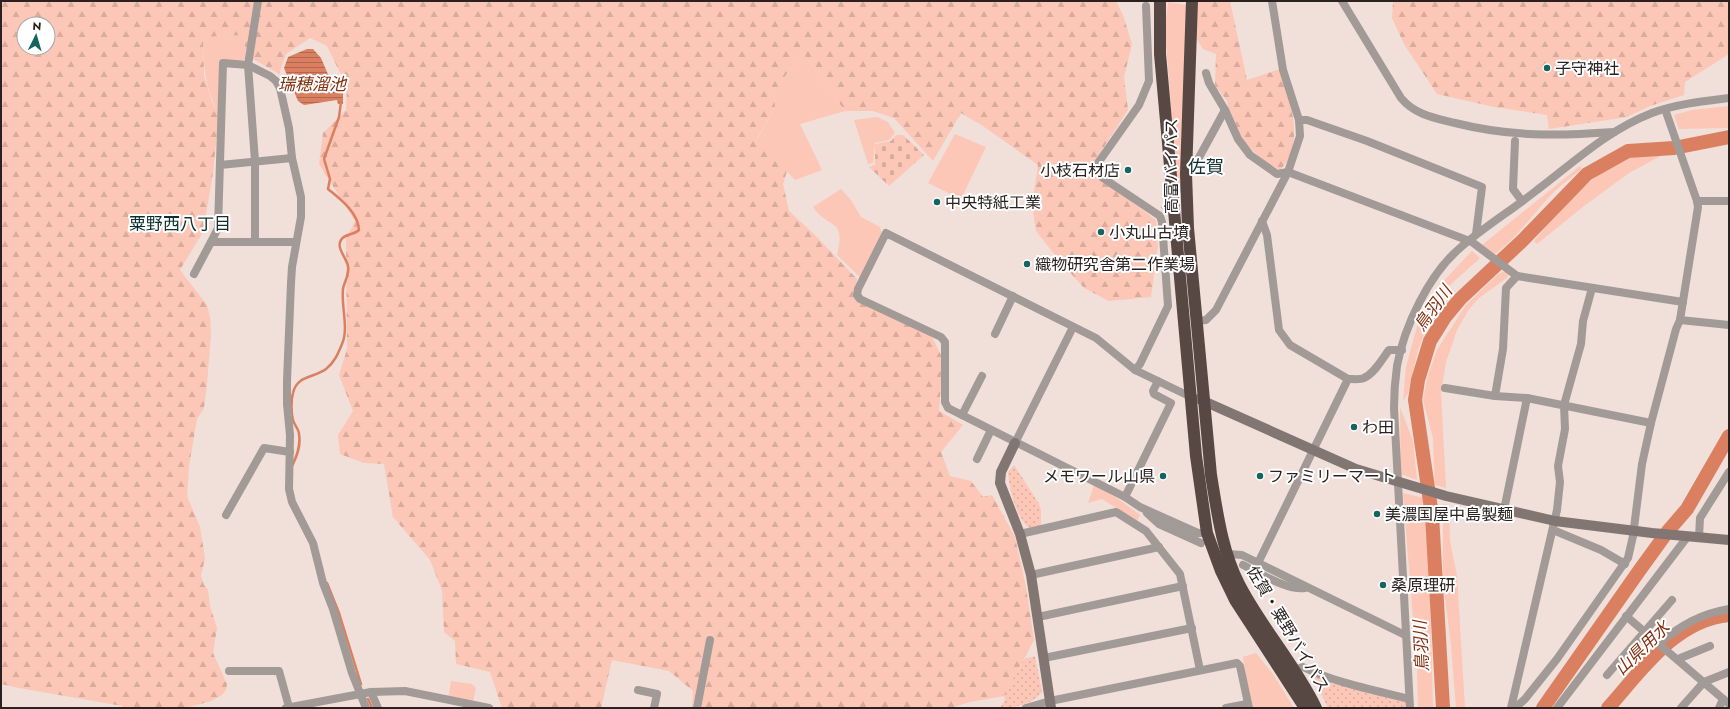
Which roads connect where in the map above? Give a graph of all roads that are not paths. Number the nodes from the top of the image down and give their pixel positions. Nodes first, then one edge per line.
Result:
1 (258, 1) edge
2 (1160, 1) edge
3 (1192, 1) edge
4 (1272, 1) edge
5 (1342, 1) edge
6 (1146, 6) dead end
7 (248, 65) junction
8 (1206, 73) dead end
9 (1729, 98) edge
10 (1226, 110) junction
11 (1666, 110) junction
12 (1298, 120) junction
13 (1614, 132) junction
14 (1515, 141) dead end
15 (292, 158) junction
16 (255, 161) junction
17 (1196, 163) tunnel mouth
18 (220, 165) junction
19 (1288, 172) junction
20 (1522, 201) junction
21 (1697, 201) junction
22 (1729, 201) edge
23 (1262, 221) junction
24 (1476, 234) junction
25 (211, 242) junction
26 (255, 242) junction
27 (296, 242) junction
28 (1470, 242) junction
29 (1514, 273) junction
30 (194, 274) dead end
31 (1592, 288) junction
32 (1013, 296) junction
33 (1684, 302) junction
34 (1680, 320) junction
35 (1198, 321) junction
36 (1729, 325) edge
37 (1073, 327) junction
38 (995, 334) dead end
39 (1402, 350) junction
40 (1135, 370) junction
41 (982, 376) dead end
42 (1348, 379) junction
43 (1158, 381) junction
44 (1444, 388) dead end
45 (1495, 396) junction
46 (1191, 397) junction
47 (1527, 398) junction
48 (1204, 402) junction
49 (1564, 405) junction
50 (962, 415) junction
51 (1651, 423) junction
52 (991, 430) junction
53 (1015, 443) junction
54 (1313, 451) junction
55 (290, 452) junction
56 (977, 459) dead end
57 (1729, 472) edge
58 (1399, 483) junction
59 (1125, 498) junction
60 (1140, 507) junction
61 (1504, 510) junction
62 (226, 515) dead end
63 (1554, 526) junction
64 (1634, 531) junction
65 (1207, 533) junction
66 (1020, 534) junction
67 (1685, 536) junction
68 (1699, 537) junction
69 (1729, 540) edge
70 (1201, 543) dead end
71 (1159, 547) junction
72 (1228, 554) junction
73 (1258, 563) junction
74 (1625, 564) junction
75 (1243, 565) dead end
76 (1031, 575) junction
77 (1183, 586) junction
78 (1307, 588) junction
79 (1672, 600) dead end
80 (1729, 609) edge
81 (1626, 616) junction
82 (1038, 617) junction
83 (1192, 628) junction
84 (1645, 631) junction
85 (1405, 635) junction
86 (710, 640) dead end
87 (1662, 646) junction
88 (1710, 646) dead end
89 (1044, 658) junction
90 (1678, 659) junction
91 (1200, 670) junction
92 (1294, 670) junction
93 (228, 671) dead end
94 (1729, 672) edge
95 (1607, 675) dead end
96 (1704, 682) junction
97 (638, 690) dead end
98 (370, 692) junction
99 (361, 694) junction
100 (1409, 699) junction
101 (1726, 702) edge
102 (1050, 704) edge
103 (1248, 706) edge
104 (287, 708) edge
105 (366, 708) edge
106 (378, 708) edge
107 (489, 708) edge
108 (654, 708) edge
109 (697, 708) edge
110 (1026, 708) edge
111 (1226, 708) edge
112 (1305, 708) edge
113 (1316, 708) edge
114 (1410, 708) edge
115 (1511, 708) edge
116 (1515, 708) edge
117 (1557, 708) edge
118 (1681, 708) edge
119 (1719, 708) edge

1 - 7 street
2 - 46 highway, 高富バイパス
3 - 35 highway, 高富バイパス
4 - 12 street
5 - 13 street
6 - 40 street
7 - 15 street
7 - 16 street
7 - 18 street
8 - 10 street
9 - 11 street
10 - 17 street
10 - 19 street
11 - 13 street
11 - 21 street
12 - 19 street
12 - 24 street
13 - 20 street
14 - 20 street
15 - 16 street
15 - 27 street
16 - 18 street
16 - 26 street
18 - 25 street
19 - 23 street
19 - 28 street
20 - 24 street
21 - 22 street
21 - 33 street
23 - 35 street
23 - 42 street
24 - 28 street
25 - 26 street
25 - 30 street
26 - 27 street
27 - 55 street
28 - 29 street
28 - 39 street
29 - 31 street
29 - 45 street
31 - 33 street
31 - 49 street
32 - 37 street
32 - 38 street
32 - 50 street
33 - 34 street
34 - 36 street
34 - 51 street
35 - 48 highway, 高富バイパス
37 - 40 street
37 - 53 street
39 - 42 street
39 - 58 street
40 - 43 street
41 - 50 street
42 - 54 street
43 - 46 street
43 - 59 street
44 - 45 street
45 - 47 street
46 - 48 street
46 - 65 highway, 佐賀・粟野バイパス
47 - 49 street
47 - 61 street
48 - 54 street
48 - 72 highway, 佐賀・粟野バイパス
49 - 51 street
49 - 63 street
50 - 52 street
51 - 64 street
52 - 53 street
52 - 56 street
53 - 59 street
53 - 66 street
54 - 58 street
54 - 73 street
55 - 62 street
55 - 99 street
57 - 68 street
58 - 61 street
58 - 85 street
59 - 60 street
60 - 65 street
60 - 70 street
61 - 63 street
63 - 64 street
63 - 74 street
63 - 115 street
64 - 67 street
64 - 74 street
65 - 112 highway, 佐賀・粟野バイパス
66 - 71 street
66 - 76 street
67 - 68 street
67 - 81 street
68 - 69 street
71 - 76 street
71 - 77 street
72 - 73 street
72 - 92 highway, 佐賀・粟野バイパス
73 - 78 street
74 - 116 street
75 - 78 street
76 - 82 street
77 - 82 street
77 - 83 street
78 - 85 street
79 - 84 street
80 - 87 street
81 - 84 street
81 - 117 street
82 - 89 street
83 - 89 street
83 - 91 street
84 - 87 street
84 - 95 street
85 - 100 street
86 - 109 street
87 - 90 street
88 - 90 street
89 - 102 street
90 - 96 street
91 - 102 street
91 - 103 street
92 - 100 street
92 - 113 highway, 佐賀・粟野バイパス
93 - 104 street
94 - 96 street
96 - 101 street
96 - 118 street
97 - 108 street
98 - 99 street
98 - 106 street
98 - 107 street
99 - 104 street
99 - 105 street
100 - 114 street
101 - 119 street
102 - 110 street
103 - 111 street

